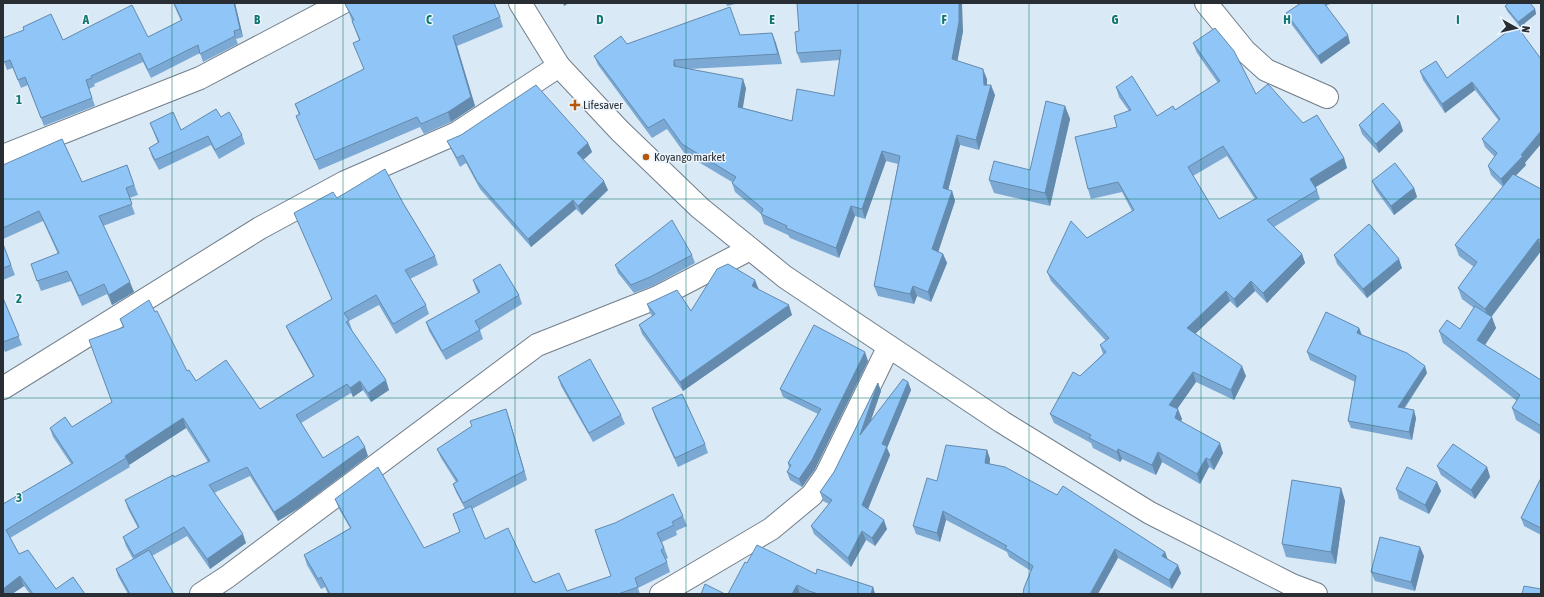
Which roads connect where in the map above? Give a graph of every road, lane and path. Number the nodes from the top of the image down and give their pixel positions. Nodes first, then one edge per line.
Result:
1 (342, 3) edge
2 (520, 3) edge
3 (1206, 3) edge
4 (559, 66) junction
5 (1327, 97) dead end
6 (3, 156) edge
7 (750, 249) junction
8 (888, 348) junction
9 (3, 388) edge
10 (1313, 593) edge
11 (201, 594) edge
12 (661, 594) edge

1 - 6 street
2 - 4 street
3 - 5 street
4 - 7 street
4 - 9 street
7 - 8 street
7 - 11 street
8 - 10 street
8 - 12 street

